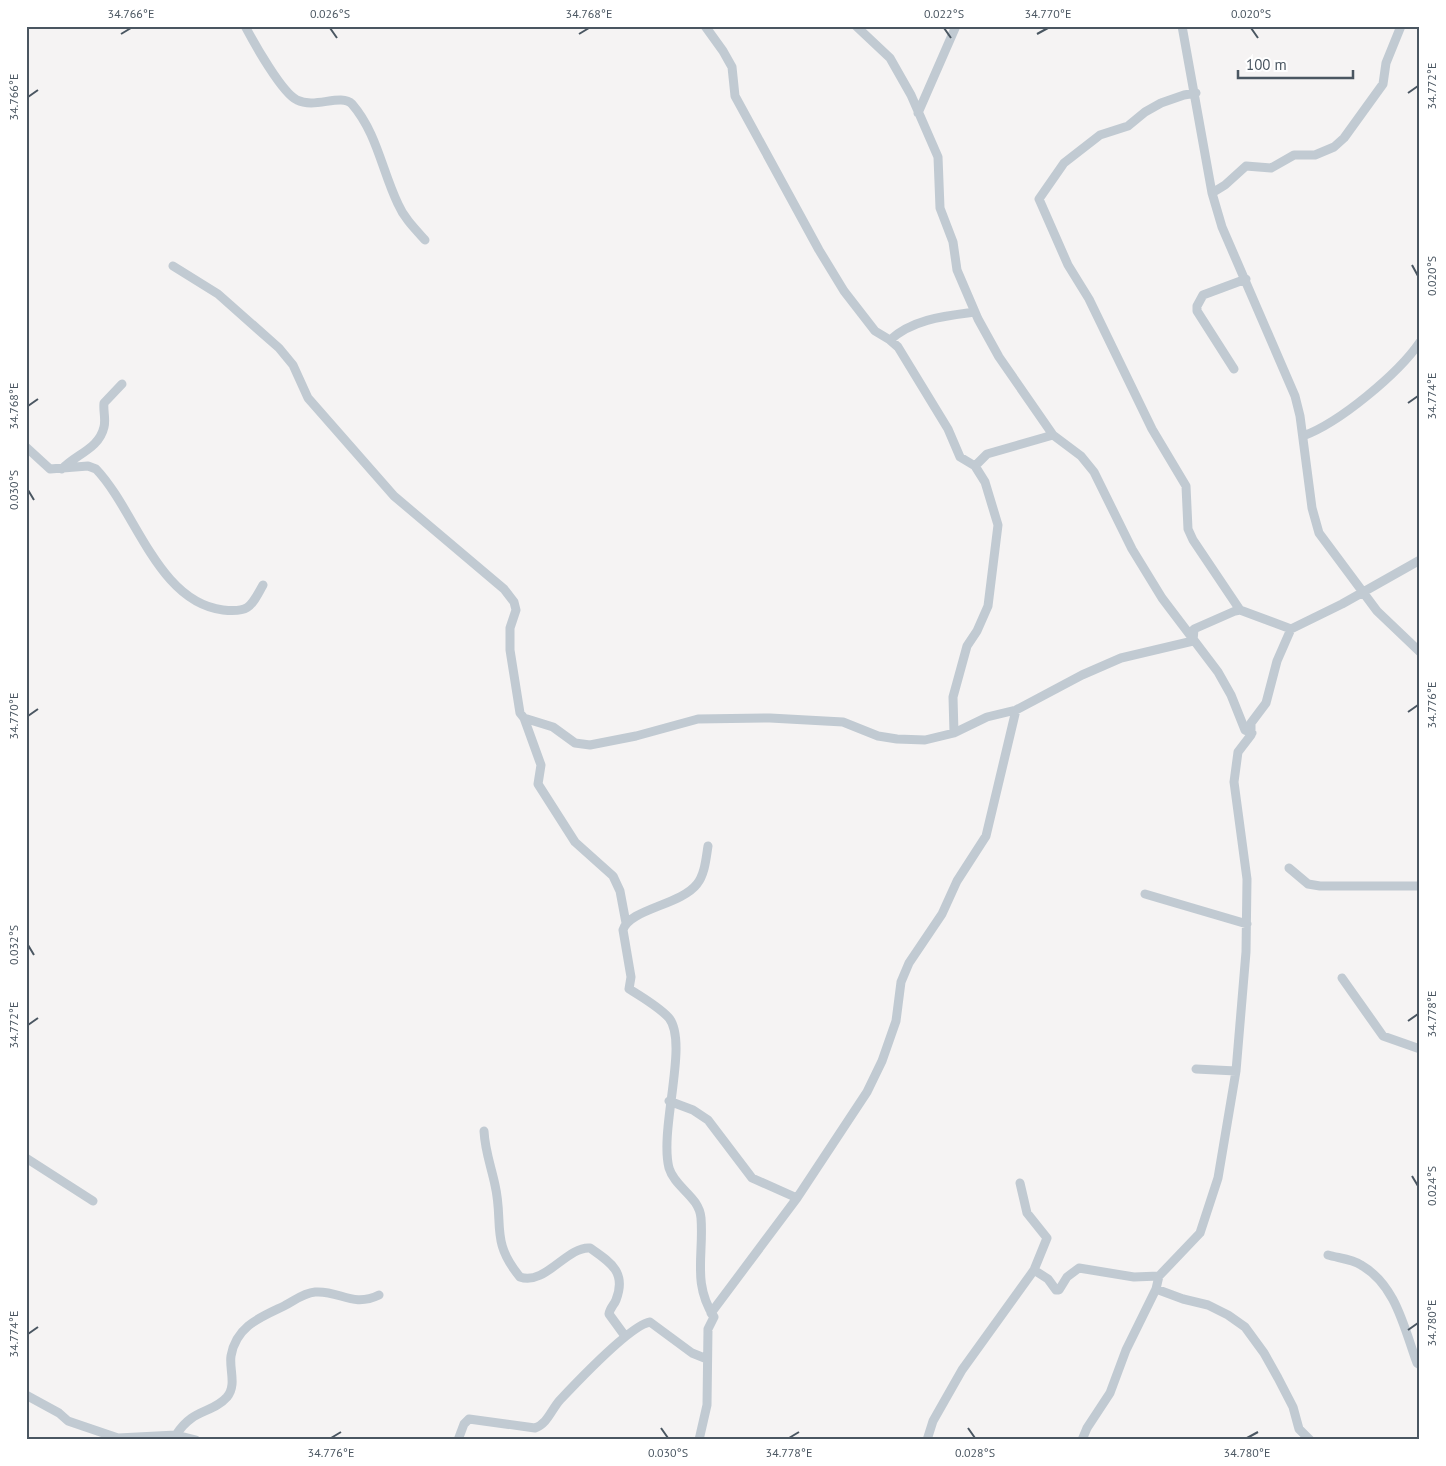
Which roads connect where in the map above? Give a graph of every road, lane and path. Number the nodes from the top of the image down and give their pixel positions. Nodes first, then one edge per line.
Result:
1 (245, 26) edge
2 (704, 26) edge
3 (856, 26) edge
4 (956, 26) edge
5 (1182, 26) edge
6 (1402, 26) edge
7 (1196, 93) junction
8 (918, 113) junction
9 (1212, 193) junction
10 (425, 240) dead end
11 (173, 266) dead end
12 (1246, 279) junction
13 (975, 312) junction
14 (890, 340) junction
15 (1420, 342) edge
16 (1234, 369) dead end
17 (122, 384) dead end
18 (1053, 435) junction
19 (1303, 436) junction
20 (26, 447) edge
21 (975, 466) junction
22 (62, 469) junction
23 (1420, 560) edge
24 (263, 585) dead end
25 (1362, 593) junction
26 (1240, 610) junction
27 (1291, 629) junction
28 (1193, 640) junction
29 (1420, 652) edge
30 (1016, 710) junction
31 (524, 718) junction
32 (1252, 733) junction
33 (954, 734) junction
34 (708, 846) dead end
35 (1289, 868) dead end
36 (1420, 886) edge
37 (1145, 894) dead end
38 (626, 923) junction
39 (1247, 924) junction
40 (1342, 978) dead end
41 (1420, 1049) edge
42 (1196, 1069) dead end
43 (1236, 1071) junction
44 (670, 1101) junction
45 (484, 1131) dead end
46 (26, 1158) edge
47 (1020, 1183) dead end
48 (797, 1198) junction
49 (93, 1201) dead end
50 (1328, 1255) dead end
51 (1034, 1270) junction
52 (1159, 1276) junction
53 (1156, 1289) junction
54 (378, 1295) dead end
55 (714, 1318) junction
56 (624, 1336) junction
57 (707, 1359) junction
58 (1420, 1365) edge
59 (26, 1395) edge
60 (176, 1435) junction
61 (196, 1440) edge
62 (458, 1440) edge
63 (699, 1440) edge
64 (927, 1440) edge
65 (1082, 1440) edge
66 (1310, 1440) edge

1 - 10 street
2 - 14 street
3 - 8 street
4 - 8 street
5 - 7 street
6 - 9 street
7 - 9 street
7 - 26 street
8 - 13 street
9 - 12 street
11 - 31 street
12 - 16 street
12 - 19 street
13 - 14 street
13 - 18 street
14 - 21 street
15 - 19 street
17 - 22 street
18 - 21 street
18 - 28 street
19 - 25 street
20 - 22 street
21 - 33 street
22 - 24 street
23 - 25 street
25 - 27 street
25 - 29 street
26 - 27 street
26 - 28 street
27 - 32 street
28 - 30 street
28 - 32 street
30 - 33 street
30 - 48 street
31 - 33 street
31 - 38 street
32 - 39 street
34 - 38 street
35 - 36 street
37 - 39 street
38 - 44 street
39 - 43 street
40 - 41 street
42 - 43 street
43 - 52 street
44 - 48 street
44 - 55 street
45 - 56 street
46 - 49 street
47 - 51 street
48 - 55 street
50 - 58 street
51 - 52 street
51 - 64 street
52 - 53 street
53 - 65 street
53 - 66 street
54 - 60 street
55 - 57 street
56 - 57 street
56 - 62 street
57 - 63 street
59 - 60 street
60 - 61 street

